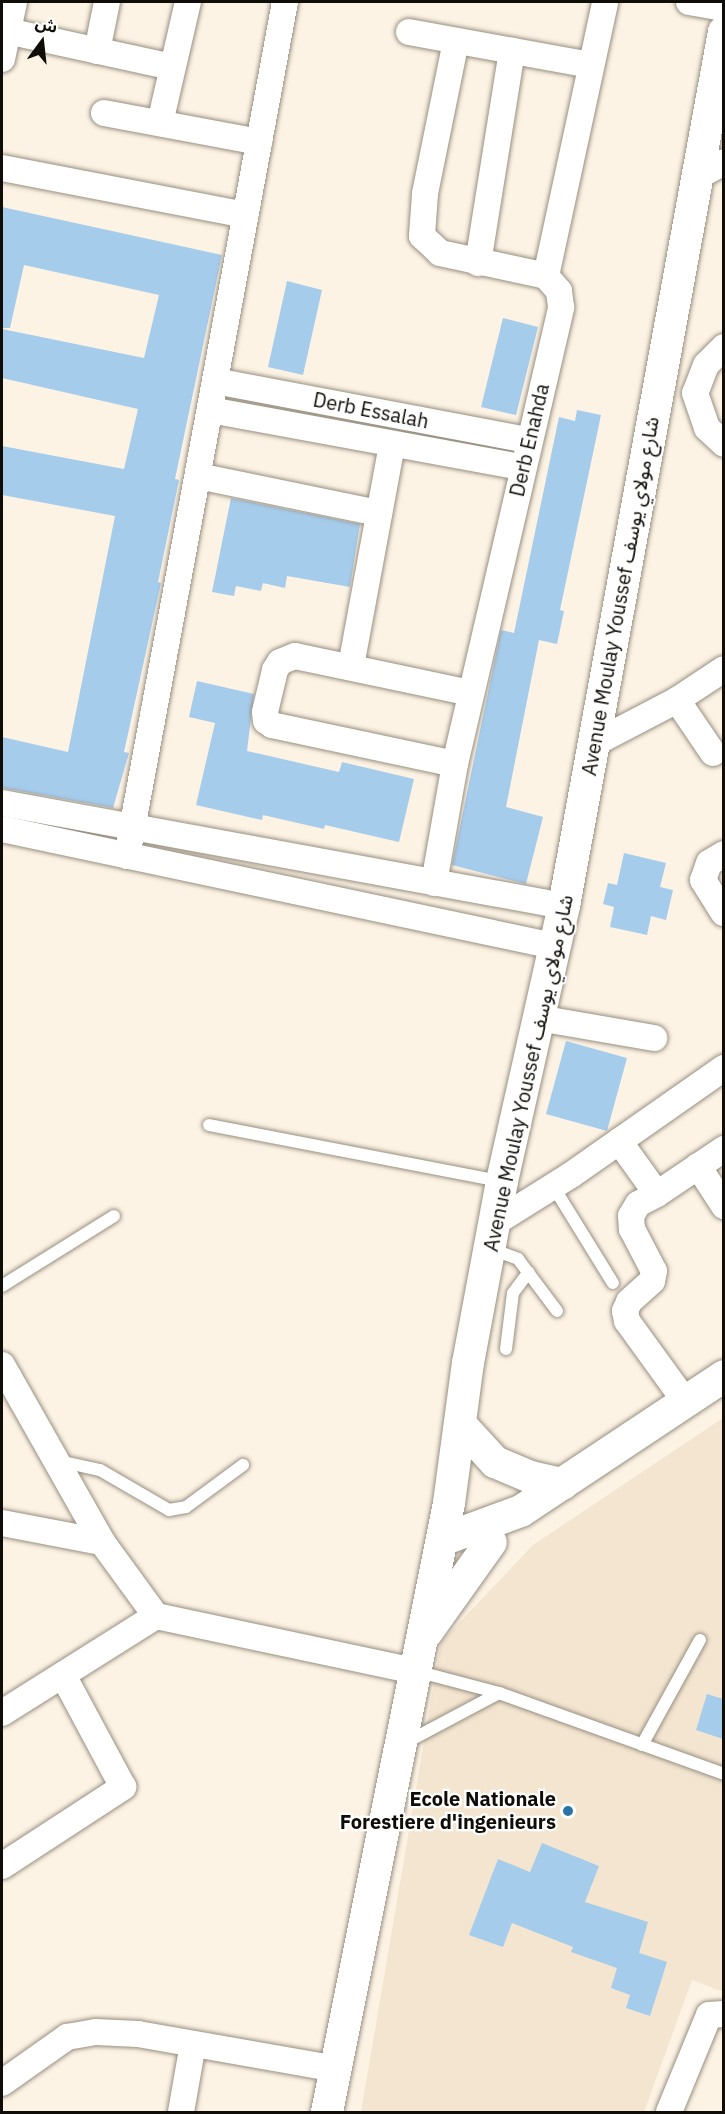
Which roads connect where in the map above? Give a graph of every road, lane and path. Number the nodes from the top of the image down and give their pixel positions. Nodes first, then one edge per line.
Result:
1 (14, 2) edge
2 (107, 2) edge
3 (188, 2) edge
4 (285, 2) edge
5 (605, 2) edge
6 (689, 2) edge
7 (723, 8) edge
8 (7, 31) junction
9 (409, 32) dead end
10 (723, 32) edge
11 (456, 41) junction
12 (97, 51) junction
13 (512, 51) junction
14 (2, 59) edge
15 (590, 65) junction
16 (172, 68) junction
17 (719, 92) edge
18 (104, 113) dead end
19 (160, 123) junction
20 (259, 142) junction
21 (2, 168) edge
22 (712, 168) edge
23 (245, 215) junction
24 (478, 263) junction
25 (546, 276) junction
26 (723, 347) edge
27 (215, 381) junction
28 (210, 410) junction
29 (528, 440) junction
30 (723, 444) edge
31 (392, 445) junction
32 (521, 467) junction
33 (198, 476) junction
34 (379, 513) junction
35 (351, 666) junction
36 (723, 669) edge
37 (471, 693) junction
38 (677, 700) junction
39 (593, 744) junction
40 (713, 753) dead end
41 (455, 764) junction
42 (2, 803) edge
43 (133, 827) junction
44 (2, 829) edge
45 (723, 854) edge
46 (127, 856) junction
47 (434, 883) junction
48 (564, 906) junction
49 (723, 913) edge
50 (554, 946) junction
51 (538, 1018) junction
52 (654, 1038) dead end
53 (723, 1068) edge
54 (209, 1125) dead end
55 (619, 1141) junction
56 (723, 1149) edge
57 (699, 1166) junction
58 (502, 1181) junction
59 (553, 1186) junction
60 (657, 1194) junction
61 (723, 1206) edge
62 (114, 1216) dead end
63 (493, 1236) junction
64 (529, 1272) junction
65 (613, 1283) dead end
66 (2, 1286) edge
67 (557, 1311) dead end
68 (506, 1349) dead end
69 (2, 1365) edge
70 (723, 1376) edge
71 (686, 1401) junction
72 (460, 1424) junction
73 (59, 1461) junction
74 (243, 1465) dead end
75 (562, 1484) junction
76 (521, 1511) junction
77 (2, 1523) edge
78 (441, 1540) junction
79 (102, 1542) junction
80 (491, 1542) junction
81 (434, 1579) junction
82 (156, 1616) junction
83 (421, 1640) junction
84 (700, 1640) dead end
85 (415, 1671) junction
86 (64, 1677) junction
87 (499, 1694) junction
88 (2, 1713) edge
89 (401, 1744) junction
90 (642, 1744) junction
91 (723, 1774) edge
92 (2, 1866) edge
93 (723, 2014) edge
94 (193, 2044) junction
95 (336, 2069) junction
96 (2, 2083) edge
97 (181, 2112) edge
98 (327, 2112) edge
99 (669, 2112) edge

1 - 8 street
2 - 12 street
3 - 16 street
4 - 20 street
5 - 15 street
6 - 7 street
8 - 12 street
8 - 14 street
9 - 11 street
10 - 17 street, Avenue Moulay Youssef شارع مولاي يوسف
11 - 13 street
11 - 24 street
12 - 16 street
13 - 15 street
13 - 24 street
15 - 25 street
16 - 19 street
17 - 22 street, Avenue Moulay Youssef شارع مولاي يوسف
18 - 19 street
19 - 20 street
20 - 23 street
21 - 23 street
22 - 39 street, Avenue Moulay Youssef شارع مولاي يوسف
23 - 27 street
24 - 25 street
25 - 29 street, Derb Enahda
26 - 30 street
27 - 28 street
27 - 29 street, Derb Essalah
28 - 31 street, Derb Essalah
28 - 33 street
29 - 32 street, Derb Enahda
31 - 32 street, Derb Essalah
31 - 34 street
32 - 37 street, Derb Enahda
33 - 34 street
33 - 43 street
34 - 35 street
35 - 37 street
35 - 41 street
36 - 38 street
37 - 41 street, Derb Enahda
38 - 39 street
38 - 40 street
39 - 48 street, Avenue Moulay Youssef شارع مولاي يوسف
41 - 47 street, Derb Enahda
42 - 43 street
43 - 46 street
43 - 47 street
44 - 46 street
45 - 49 street
46 - 50 street
47 - 48 street
48 - 50 street, Avenue Moulay Youssef شارع مولاي يوسف
50 - 51 street, Avenue Moulay Youssef شارع مولاي يوسف
51 - 52 street
51 - 58 street, Avenue Moulay Youssef شارع مولاي يوسف
53 - 55 street
54 - 58 lane
55 - 59 street
55 - 60 street
56 - 57 street
57 - 60 street
57 - 61 street
58 - 63 street, Avenue Moulay Youssef شارع مولاي يوسف
59 - 63 street
59 - 65 lane
60 - 71 street
62 - 66 lane
63 - 64 lane
63 - 72 street, Avenue Moulay Youssef شارع مولاي يوسف
64 - 67 lane
64 - 68 lane
69 - 73 street
70 - 71 street
71 - 75 street
72 - 75 street
72 - 78 street, Avenue Moulay Youssef شارع مولاي يوسف
73 - 74 lane
73 - 79 street
75 - 76 street
76 - 78 street
76 - 80 street
77 - 79 street
78 - 81 street, Avenue Moulay Youssef شارع مولاي يوسف
79 - 82 street
80 - 81 street
80 - 83 street
81 - 83 street, Avenue Moulay Youssef شارع مولاي يوسف
82 - 85 street
82 - 86 street
83 - 85 street, Avenue Moulay Youssef شارع مولاي يوسف
84 - 90 lane
85 - 87 lane
85 - 89 street, Avenue Moulay Youssef شارع مولاي يوسف
86 - 88 street
86 - 92 street
87 - 89 lane
87 - 90 lane
89 - 95 street, Avenue Moulay Youssef شارع مولاي يوسف
90 - 91 lane
93 - 99 street
94 - 95 street
94 - 96 street
94 - 97 street
95 - 98 street, Avenue Moulay Youssef شارع مولاي يوسف

